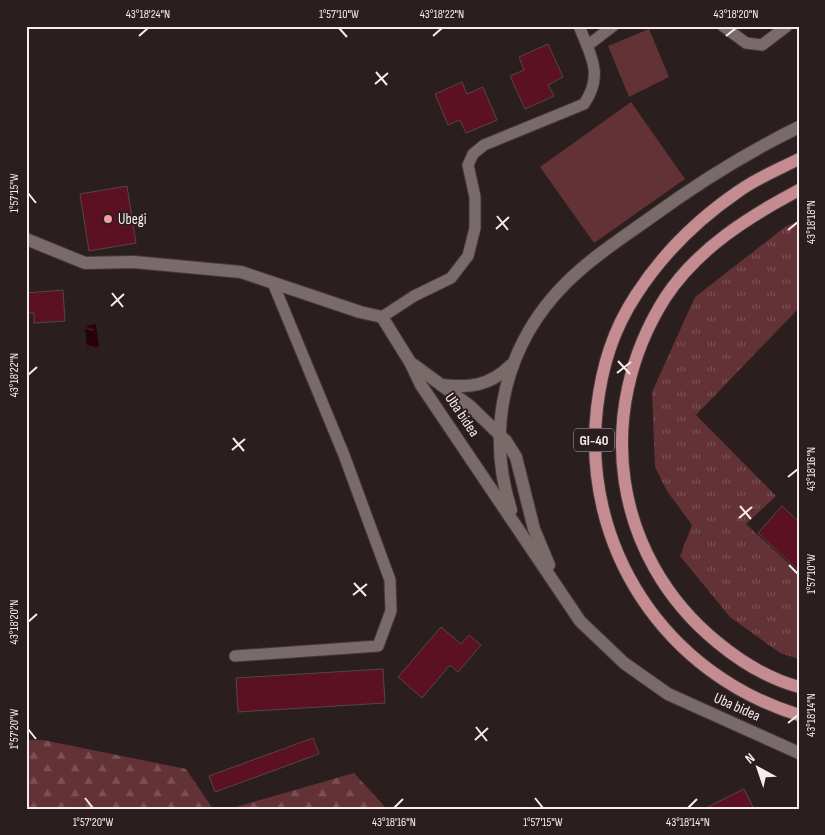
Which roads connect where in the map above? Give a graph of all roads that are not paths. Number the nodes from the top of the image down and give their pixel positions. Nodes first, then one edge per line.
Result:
1 (579, 26) edge
2 (613, 26) edge
3 (723, 26) edge
4 (787, 26) edge
5 (587, 46) junction
6 (799, 127) edge
7 (799, 159) edge
8 (799, 190) edge
9 (26, 239) edge
10 (273, 283) junction
11 (382, 316) junction
12 (410, 362) junction
13 (513, 363) junction
14 (441, 385) junction
15 (499, 431) junction
16 (518, 530) junction
17 (558, 588) junction
18 (235, 656) dead end
19 (799, 687) edge
20 (799, 715) edge
21 (799, 753) edge

1 - 5 lane
2 - 5 lane
3 - 4 lane
5 - 11 lane
6 - 13 street
7 - 20 main road, GI-40
8 - 19 main road, GI-40
9 - 10 street
10 - 11 street
10 - 18 lane
11 - 12 street, Uba bidea
12 - 14 street
12 - 16 street, Uba bidea
13 - 14 street
13 - 15 street
14 - 15 street
15 - 16 street
15 - 17 street
16 - 17 street, Uba bidea
17 - 21 street, Uba bidea

